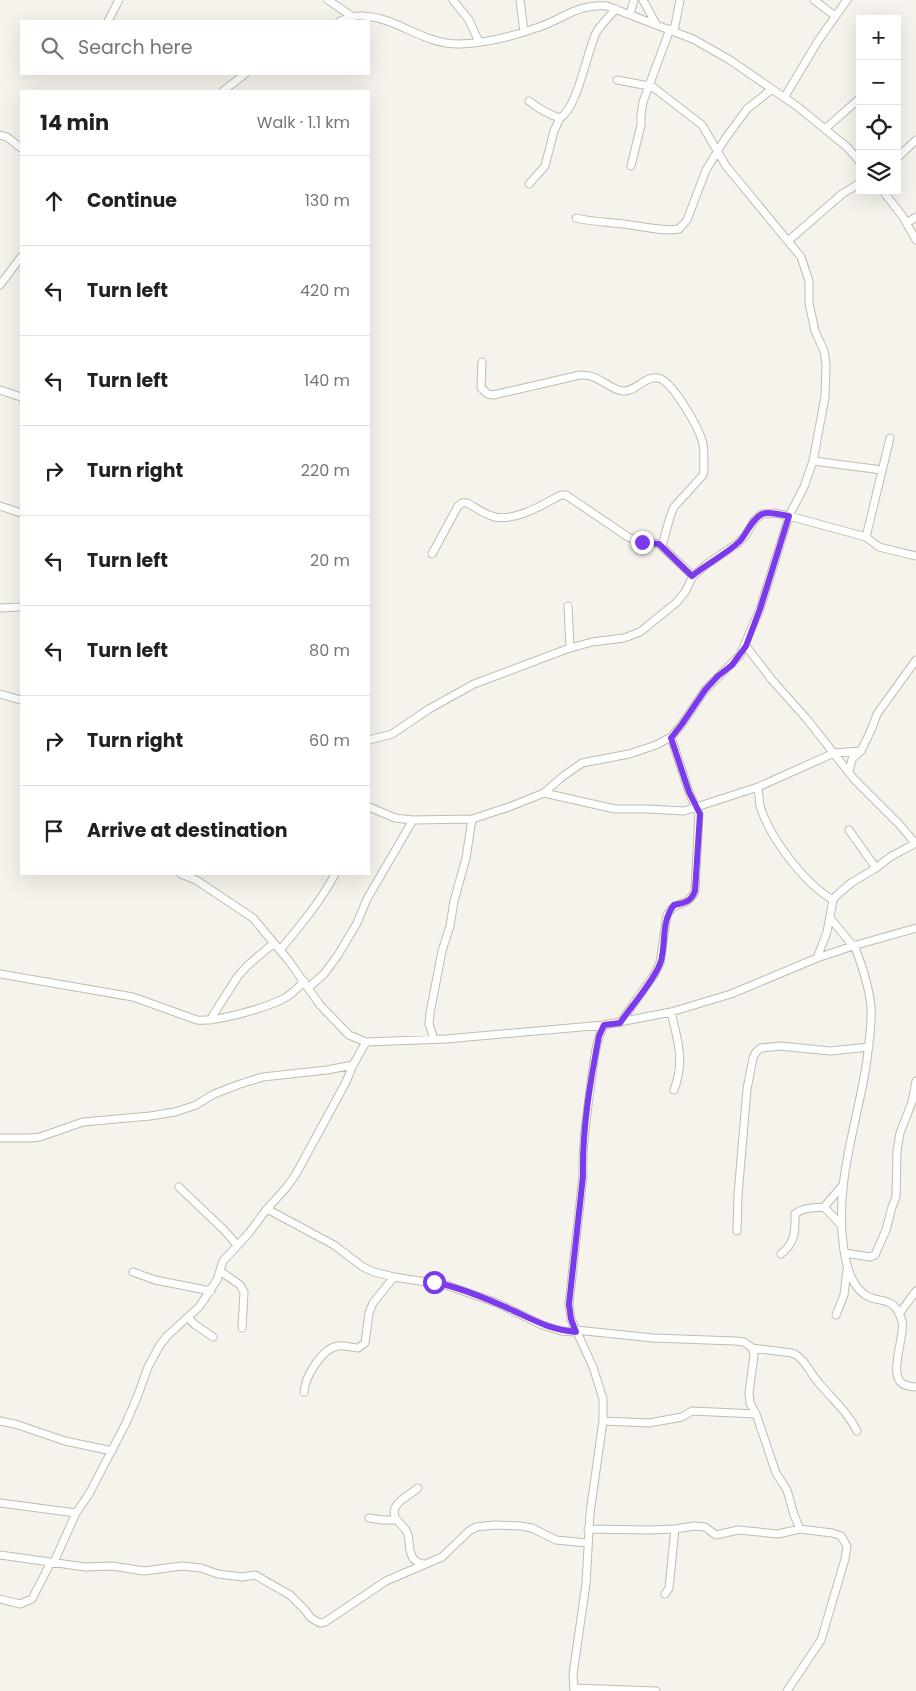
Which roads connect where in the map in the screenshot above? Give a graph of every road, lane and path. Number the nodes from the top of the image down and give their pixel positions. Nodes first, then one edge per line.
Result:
1 (119, 0) edge
2 (328, 0) edge
3 (453, 0) edge
4 (520, 0) edge
5 (634, 0) edge
6 (643, 0) edge
7 (680, 0) edge
8 (814, 0) edge
9 (847, 0) edge
10 (616, 9) junction
11 (630, 14) junction
12 (353, 16) junction
13 (835, 16) junction
14 (109, 20) edge
15 (343, 20) edge
16 (656, 24) junction
17 (672, 30) junction
18 (524, 32) junction
19 (479, 42) junction
20 (244, 75) edge
21 (617, 80) dead end
22 (649, 85) junction
23 (224, 90) edge
24 (772, 90) junction
25 (784, 98) junction
26 (529, 101) dead end
27 (856, 102) edge
28 (560, 118) junction
29 (825, 129) junction
30 (0, 135) edge
31 (916, 140) edge
32 (20, 147) edge
33 (718, 150) junction
34 (901, 154) edge
35 (856, 157) edge
36 (632, 166) dead end
37 (529, 184) dead end
38 (856, 185) edge
39 (886, 195) edge
40 (916, 217) edge
41 (576, 218) dead end
42 (907, 223) junction
43 (916, 240) edge
44 (788, 241) junction
45 (20, 259) edge
46 (0, 285) edge
47 (482, 362) dead end
48 (0, 390) edge
49 (20, 397) edge
50 (890, 438) dead end
51 (813, 461) junction
52 (882, 470) junction
53 (0, 506) edge
54 (20, 513) edge
55 (789, 516) junction
56 (866, 537) junction
57 (662, 546) junction
58 (432, 554) dead end
59 (916, 556) edge
60 (692, 576) junction
61 (568, 606) dead end
62 (20, 607) edge
63 (0, 608) edge
64 (746, 646) junction
65 (570, 648) junction
66 (916, 660) edge
67 (0, 694) edge
68 (20, 700) edge
69 (671, 738) junction
70 (370, 740) edge
71 (861, 751) junction
72 (834, 753) junction
73 (849, 772) junction
74 (758, 787) junction
75 (544, 793) junction
76 (370, 807) edge
77 (697, 808) junction
78 (472, 819) junction
79 (413, 820) junction
80 (849, 830) dead end
81 (916, 843) edge
82 (876, 868) junction
83 (184, 875) edge
84 (334, 875) edge
85 (832, 900) junction
86 (831, 919) junction
87 (916, 928) edge
88 (274, 943) junction
89 (853, 945) junction
90 (280, 950) junction
91 (817, 958) junction
92 (0, 974) edge
93 (306, 984) junction
94 (671, 1012) junction
95 (210, 1020) junction
96 (620, 1023) junction
97 (604, 1025) junction
98 (434, 1040) junction
99 (366, 1042) junction
100 (869, 1047) junction
101 (353, 1064) junction
102 (916, 1081) edge
103 (674, 1090) dead end
104 (0, 1138) edge
105 (843, 1185) junction
106 (179, 1186) dead end
107 (824, 1207) junction
108 (267, 1209) junction
109 (841, 1224) junction
110 (737, 1231) dead end
111 (237, 1245) junction
112 (845, 1253) junction
113 (781, 1254) dead end
114 (847, 1266) junction
115 (220, 1271) junction
116 (133, 1272) dead end
117 (394, 1277) junction
118 (211, 1291) junction
119 (916, 1291) edge
120 (899, 1314) junction
121 (836, 1315) dead end
122 (189, 1318) junction
123 (242, 1328) dead end
124 (576, 1331) junction
125 (213, 1337) dead end
126 (752, 1348) junction
127 (916, 1387) edge
128 (304, 1392) dead end
129 (756, 1414) junction
130 (0, 1421) edge
131 (603, 1421) junction
132 (857, 1431) dead end
133 (112, 1451) junction
134 (418, 1488) dead end
135 (0, 1503) edge
136 (76, 1513) junction
137 (794, 1515) junction
138 (370, 1518) dead end
139 (396, 1520) junction
140 (675, 1529) junction
141 (800, 1529) junction
142 (588, 1530) junction
143 (790, 1532) junction
144 (587, 1543) junction
145 (0, 1555) edge
146 (52, 1562) junction
147 (423, 1564) junction
148 (665, 1594) dead end
149 (0, 1600) edge
150 (574, 1690) edge
151 (656, 1691) edge
152 (788, 1691) edge

1 - 14 street
2 - 12 street
3 - 19 street
4 - 18 street
5 - 11 street
6 - 16 street
7 - 17 street
8 - 13 street
9 - 13 street
10 - 11 street
10 - 18 street
10 - 28 street
11 - 16 street
12 - 15 street
12 - 19 street
13 - 25 street
16 - 17 street
17 - 22 street
17 - 24 street
18 - 19 street
20 - 23 street
21 - 22 street
22 - 33 street
22 - 36 street
24 - 25 street
24 - 33 street
25 - 29 street
26 - 28 street
27 - 29 street
28 - 37 street
29 - 35 street
30 - 32 street
31 - 34 street
33 - 41 street
33 - 44 street
38 - 44 street
39 - 42 street
40 - 42 street
42 - 43 street
44 - 51 street
45 - 46 street
47 - 57 street
48 - 49 street
50 - 52 street
51 - 52 street
51 - 55 street
52 - 56 street
53 - 54 street
55 - 56 street
55 - 60 street
55 - 64 street
56 - 59 street
57 - 58 street
57 - 60 street
60 - 65 street
61 - 65 street
62 - 63 street
64 - 69 street
64 - 72 street
65 - 70 street
66 - 71 street
67 - 68 street
69 - 75 street
69 - 77 street
71 - 72 street
71 - 73 street
72 - 73 street
72 - 74 street
73 - 81 street
74 - 77 street
74 - 85 street
75 - 77 street
75 - 78 street
76 - 79 street
77 - 96 street
78 - 79 street
78 - 98 street
79 - 93 street
80 - 82 street
81 - 82 street
82 - 85 street
83 - 88 street
84 - 90 street
85 - 86 street
86 - 89 street
86 - 91 street
87 - 89 street
88 - 90 street
88 - 95 street
89 - 91 street
89 - 100 street
90 - 93 street
91 - 94 street
92 - 95 street
93 - 95 street
93 - 99 street
94 - 96 street
94 - 103 street
96 - 97 street
97 - 98 street
97 - 124 street
98 - 99 street
99 - 101 street
100 - 105 street
100 - 110 street
101 - 104 street
101 - 108 street
102 - 112 street
105 - 107 street
105 - 109 street
106 - 111 street
107 - 109 street
107 - 113 street
108 - 111 street
108 - 117 street
109 - 112 street
111 - 115 street
112 - 114 street
114 - 120 street
114 - 121 street
115 - 118 street
115 - 123 street
116 - 118 street
117 - 124 street
117 - 128 street
118 - 122 street
119 - 120 street
120 - 127 street
122 - 125 street
122 - 133 street
124 - 126 street
124 - 131 street
126 - 129 street
126 - 132 street
129 - 131 street
129 - 137 street
130 - 133 street
131 - 142 street
133 - 136 street
134 - 139 street
135 - 136 street
136 - 146 street
137 - 141 street
137 - 143 street
138 - 139 street
139 - 147 street
140 - 142 street
140 - 143 street
140 - 148 street
141 - 143 street
141 - 152 street
142 - 144 street
144 - 147 street
144 - 150 street
145 - 146 street
146 - 147 street
146 - 149 street
150 - 151 street

